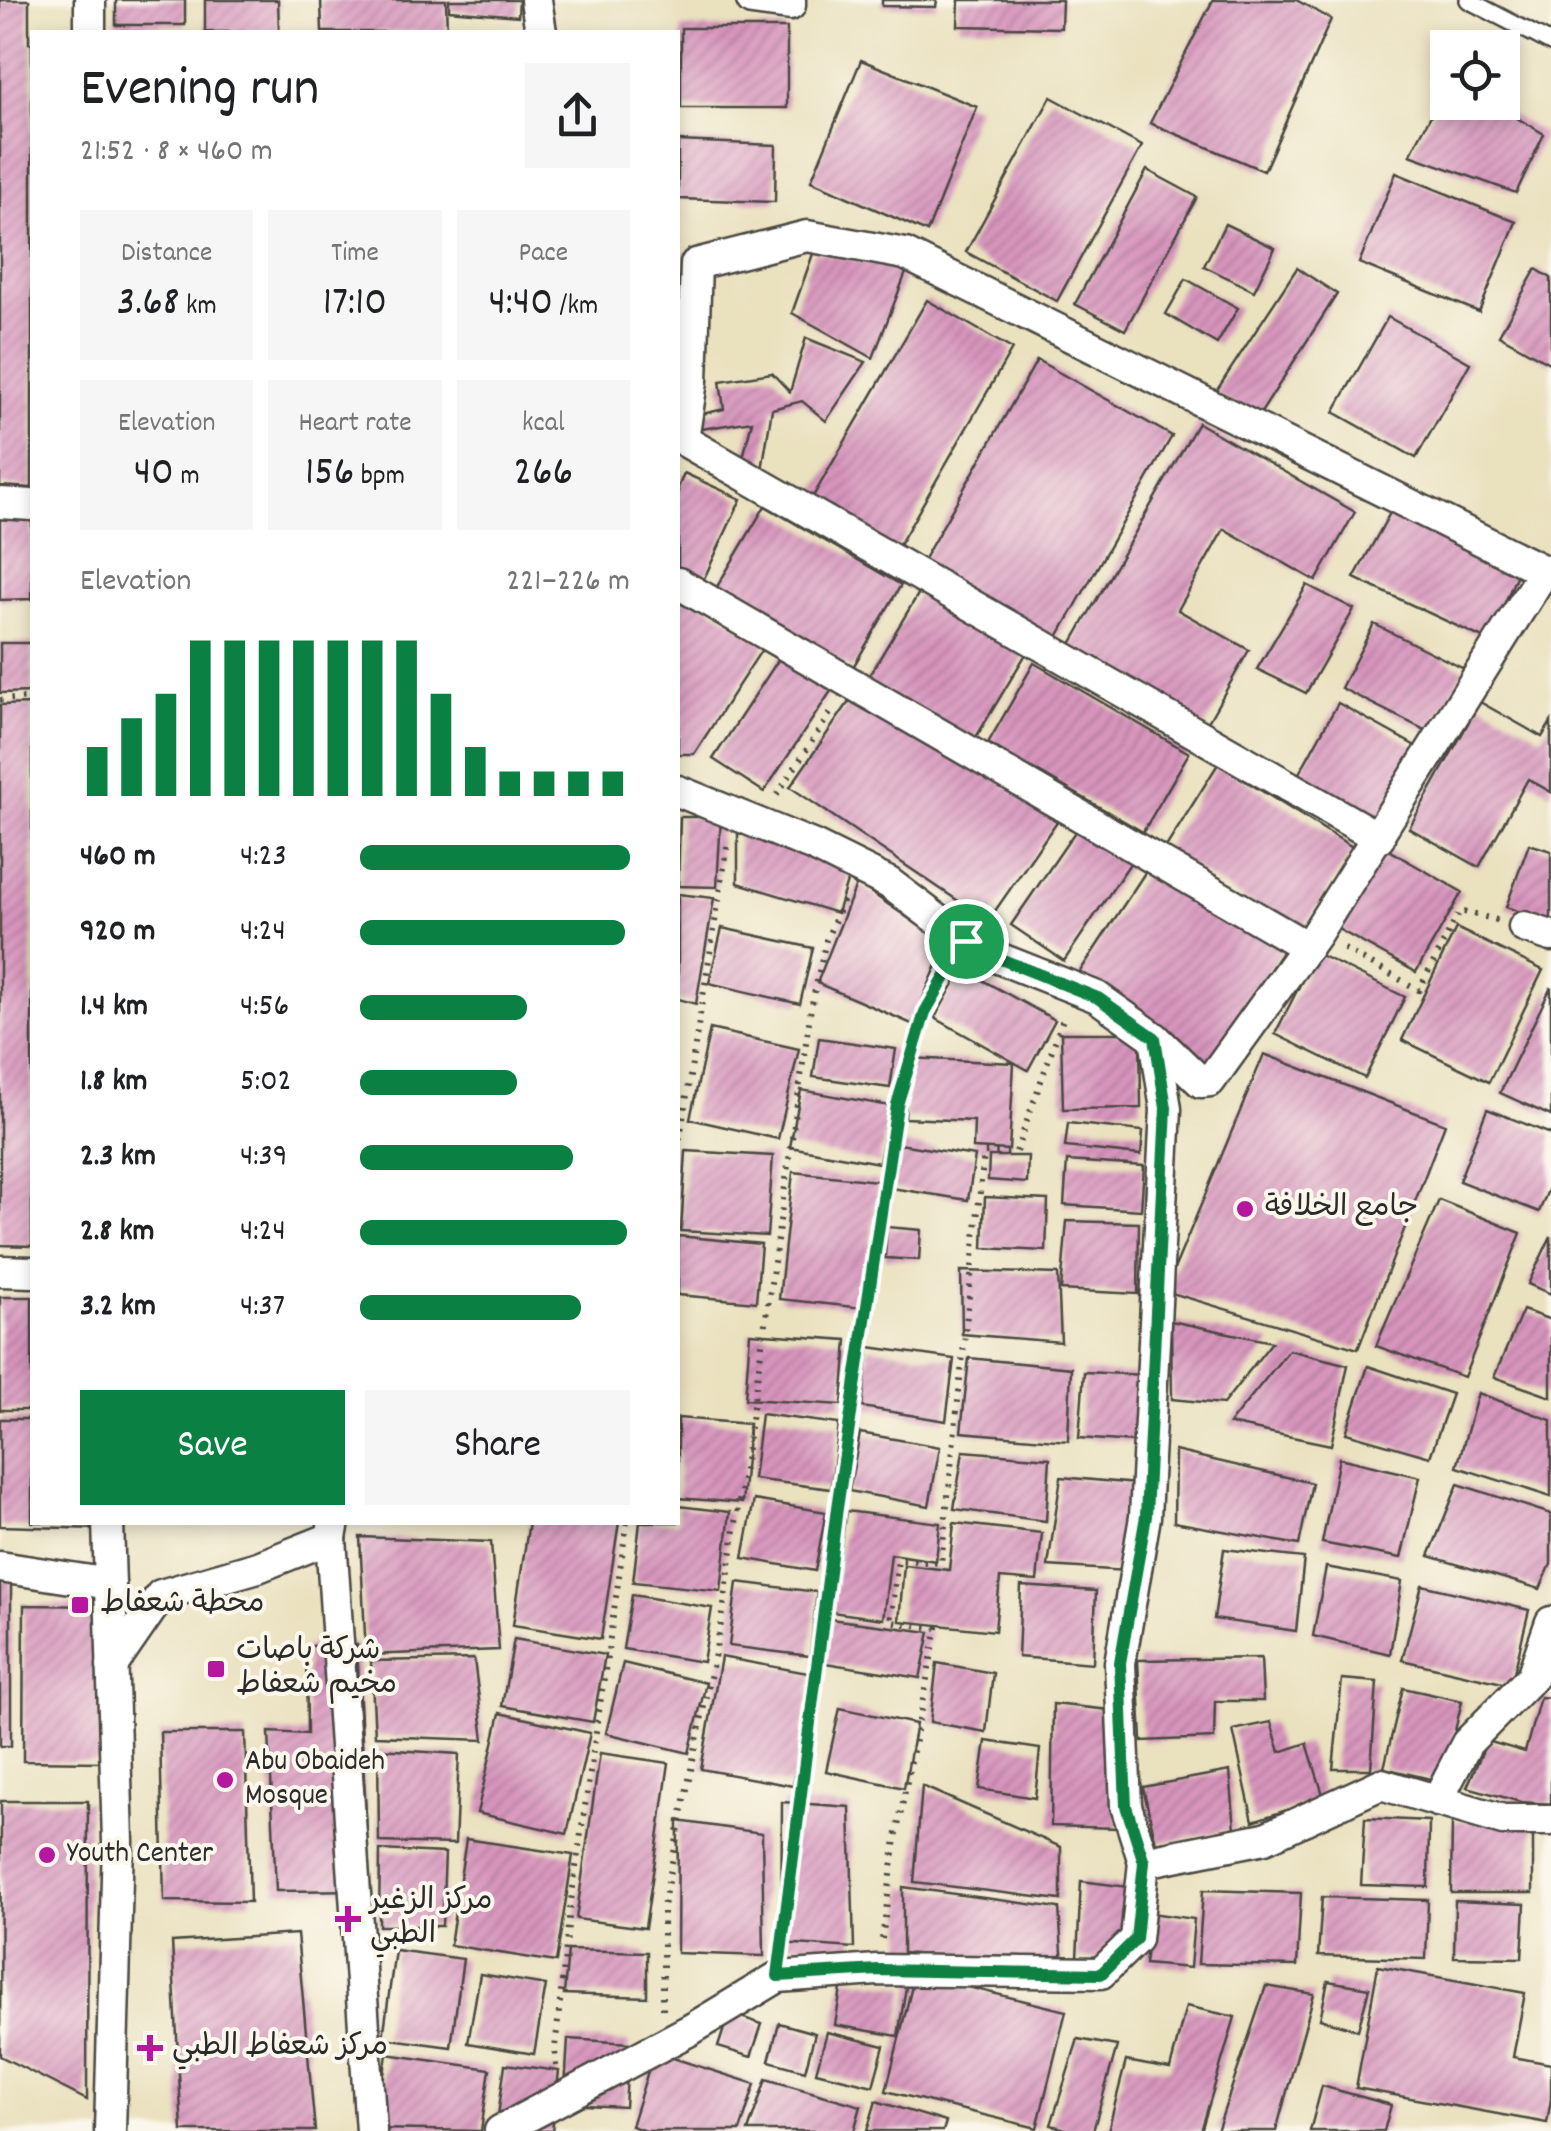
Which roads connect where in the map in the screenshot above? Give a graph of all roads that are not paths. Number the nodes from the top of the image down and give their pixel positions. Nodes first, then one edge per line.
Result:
1 (90, 0) edge
2 (536, 0) edge
3 (752, 0) edge
4 (790, 0) edge
5 (1468, 0) edge
6 (90, 30) edge
7 (540, 30) edge
8 (1551, 43) edge
9 (680, 448) edge
10 (0, 503) edge
11 (30, 504) edge
12 (1548, 573) edge
13 (680, 584) edge
14 (680, 792) edge
15 (1378, 838) junction
16 (1312, 941) junction
17 (1155, 1038) junction
18 (0, 1271) edge
19 (30, 1272) edge
20 (108, 1525) edge
21 (333, 1530) edge
22 (0, 1568) edge
23 (110, 1584) junction
24 (1551, 1622) edge
25 (112, 1666) junction
26 (1437, 1801) junction
27 (1551, 1820) edge
28 (1144, 1862) junction
29 (110, 2131) edge
30 (371, 2131) edge
31 (500, 2131) edge

1 - 6 street
2 - 7 street
3 - 4 street
5 - 8 lane
9 - 12 street
9 - 15 street
10 - 11 street
12 - 15 street
13 - 16 street
14 - 17 street
15 - 16 street
16 - 17 street
17 - 28 street
18 - 19 street
20 - 23 street
21 - 25 street
21 - 30 street
22 - 23 street
23 - 25 street
24 - 26 street
25 - 29 street
26 - 27 street
26 - 28 street
28 - 31 street

